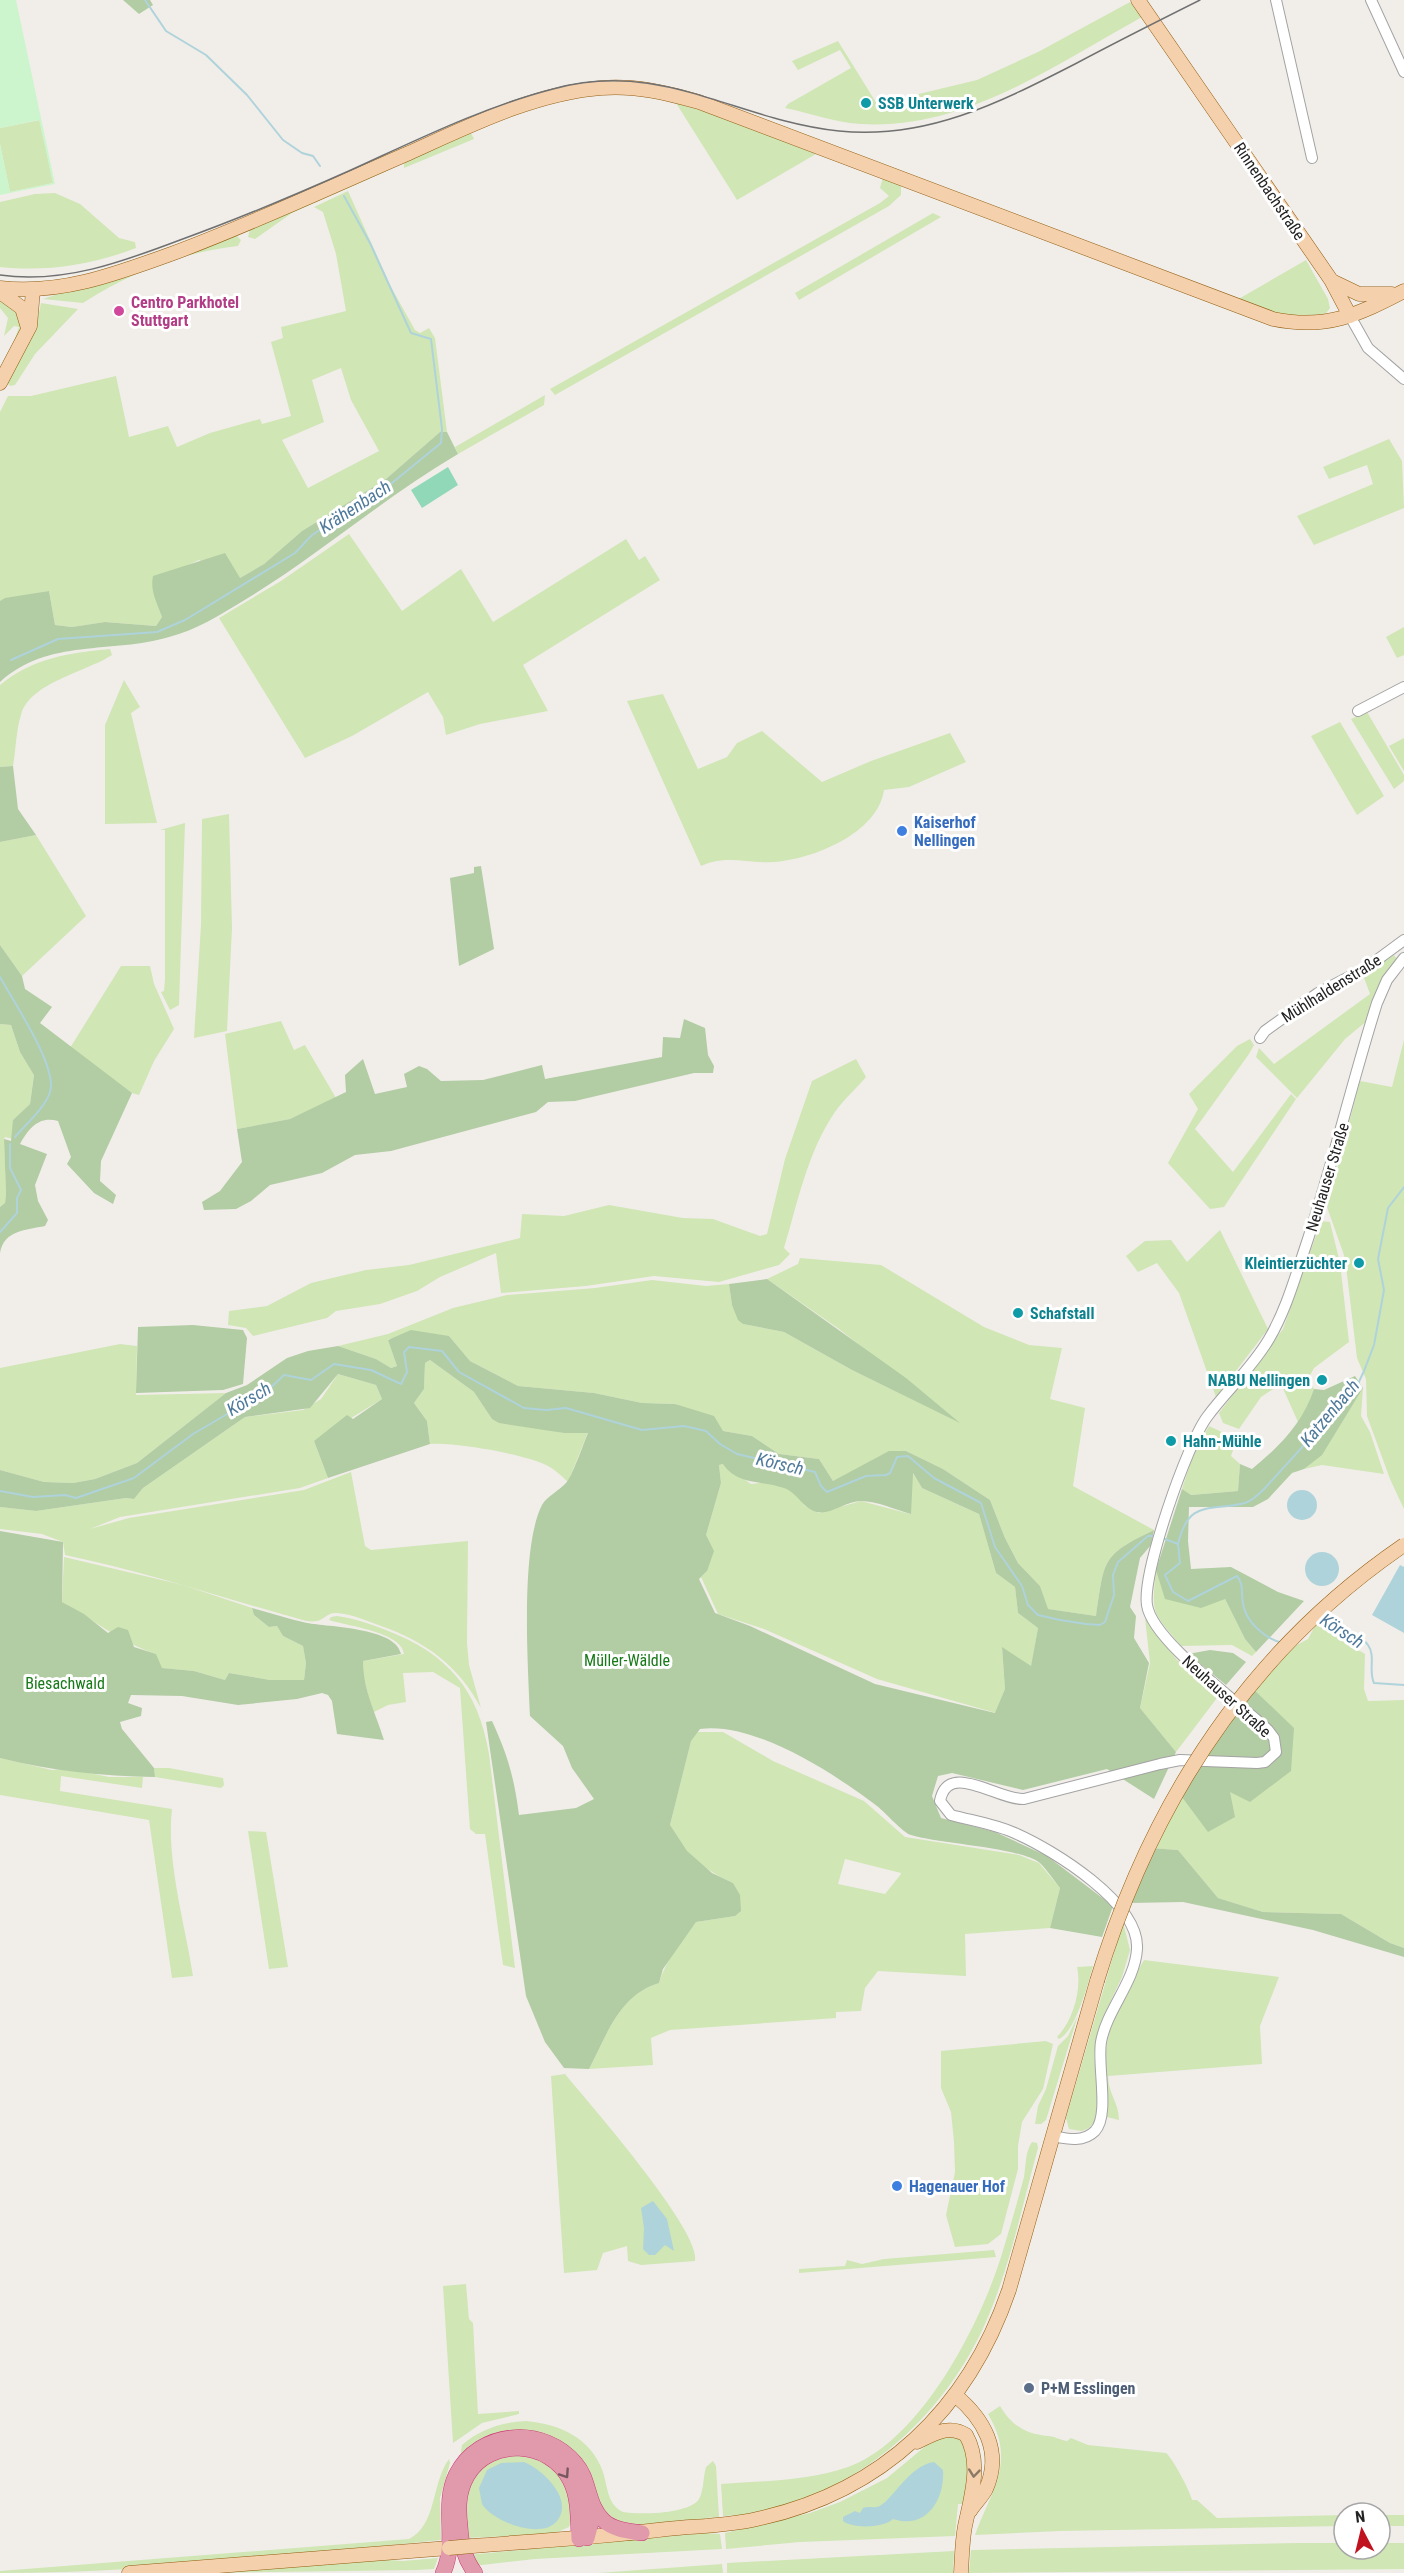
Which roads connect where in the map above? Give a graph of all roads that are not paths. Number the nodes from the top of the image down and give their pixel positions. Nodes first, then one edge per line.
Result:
1 (1138, 0) edge
2 (1276, 0) edge
3 (1371, 0) edge
4 (1404, 72) edge
5 (1312, 158) dead end
6 (1331, 280) junction
7 (0, 290) edge
8 (33, 290) junction
9 (1402, 292) edge
10 (1350, 316) junction
11 (29, 330) junction
12 (1404, 379) edge
13 (0, 384) edge
14 (1404, 687) edge
15 (1358, 711) dead end
16 (1404, 940) edge
17 (1404, 958) edge
18 (1260, 1038) dead end
19 (1404, 1545) edge
20 (1052, 2136) junction
21 (951, 2400) junction
22 (966, 2435) junction
23 (910, 2445) junction
24 (590, 2498) junction
25 (969, 2513) junction
26 (642, 2533) junction
27 (583, 2538) junction
28 (129, 2573) edge
29 (443, 2573) edge
30 (475, 2573) edge
31 (961, 2573) edge

1 - 6 main road, Rinnenbachstraße
2 - 5 street
3 - 4 street
6 - 9 main road
6 - 10 main road, Rinnenbachstraße
7 - 8 main road
7 - 11 main road
8 - 10 main road
8 - 11 main road
9 - 10 main road
10 - 12 street, Rinnenbachstraße
11 - 13 main road
14 - 15 street
16 - 18 street, Mühlhaldenstraße
17 - 20 street, Neuhauser Straße
19 - 20 main road, bridge
20 - 21 main road
21 - 22 main road
21 - 23 main road
21 - 25 main road
22 - 23 main road
22 -> 25 main road
23 - 26 main road
24 - 26 highway
24 - 27 highway
24 - 29 highway
25 - 31 main road
26 - 27 main road
27 - 28 main road, bridge
30 -> 27 highway

